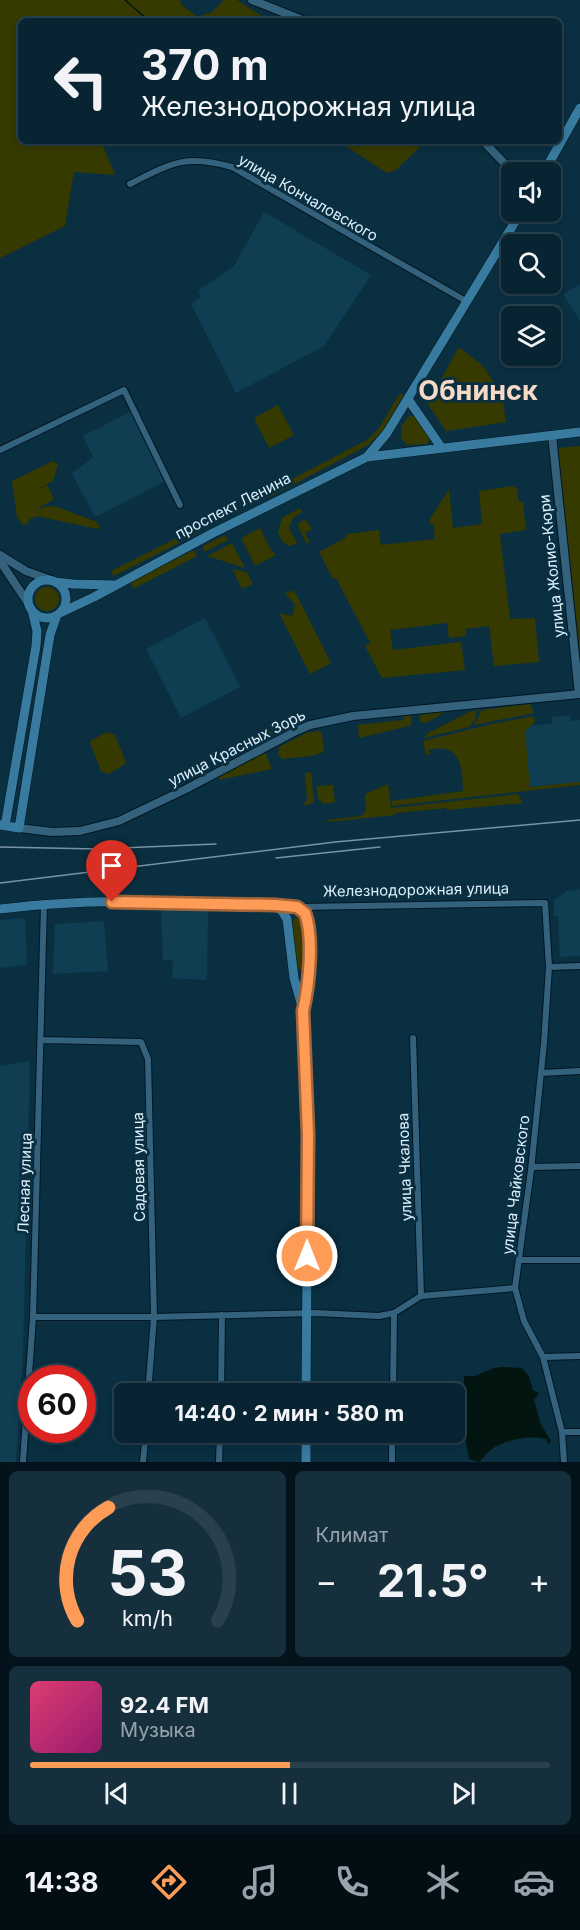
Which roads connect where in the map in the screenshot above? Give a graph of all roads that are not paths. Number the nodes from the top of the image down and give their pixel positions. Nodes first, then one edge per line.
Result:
1 (252, 0) edge
2 (297, 18) edge
3 (580, 108) edge
4 (562, 140) edge
5 (486, 144) edge
6 (560, 144) edge
7 (503, 162) edge
8 (550, 162) edge
9 (130, 184) dead end
10 (515, 222) edge
11 (466, 301) junction
12 (408, 399) junction
13 (580, 432) edge
14 (552, 435) junction
15 (441, 447) junction
16 (0, 450) edge
17 (367, 457) junction
18 (180, 505) dead end
19 (0, 555) edge
20 (0, 561) edge
21 (53, 581) junction
22 (114, 585) junction
23 (31, 608) junction
24 (58, 614) junction
25 (580, 694) edge
26 (2, 825) edge
27 (19, 828) junction
28 (545, 903) joint
29 (44, 904) junction
30 (275, 905) junction
31 (297, 907) junction
32 (316, 907) junction
33 (0, 909) edge
34 (307, 918) junction
35 (287, 919) junction
36 (309, 966) junction
37 (580, 966) edge
38 (549, 967) junction
39 (292, 970) junction
40 (303, 1011) junction
41 (413, 1038) dead end
42 (41, 1040) junction
43 (580, 1071) edge
44 (541, 1072) junction
45 (580, 1166) edge
46 (532, 1167) junction
47 (520, 1260) junction
48 (580, 1260) edge
49 (514, 1288) junction
50 (421, 1296) junction
51 (394, 1313) junction
52 (307, 1314) junction
53 (222, 1315) junction
54 (33, 1317) junction
55 (154, 1317) junction
56 (580, 1356) edge
57 (543, 1357) junction
58 (149, 1383) edge
59 (220, 1383) edge
60 (306, 1383) edge
61 (393, 1383) edge
62 (580, 1431) edge
63 (562, 1432) junction
64 (145, 1443) edge
65 (220, 1443) edge
66 (306, 1443) edge
67 (392, 1443) edge
68 (23, 1462) edge
69 (144, 1462) edge
70 (219, 1462) edge
71 (306, 1462) edge
72 (392, 1462) edge
73 (564, 1462) edge

1 - 2 street
3 - 4 main road
5 - 7 street
6 - 8 main road
9 - 11 street, улица Кончаловского
10 - 11 main road
11 - 12 main road
12 - 15 main road
12 - 17 main road
13 - 14 main road
14 - 15 main road
14 - 25 street, улица Жолио-Кюри
15 - 17 main road
16 - 18 street
17 - 22 main road, проспект Ленина
19 - 21 street, проспект Ленина
20 - 23 street
21 - 22 main road, проспект Ленина
21 - 23 main road
21 - 24 main road
22 - 24 main road, проспект Ленина
23 - 24 main road
23 - 26 main road
24 - 27 main road
25 - 27 street, улица Красных Зорь
26 - 27 main road
28 - 32 street, Железнодорожная улица
28 - 38 street, улица Чайковского
29 - 30 main road, Железнодорожная улица
29 - 33 main road, Железнодорожная улица
29 - 42 street, Лесная улица
30 - 31 main road, Железнодорожная улица
30 - 35 main road
31 - 32 street, Железнодорожная улица
31 - 34 main road
31 - 35 main road
32 - 34 street
34 - 36 main road
35 - 39 main road
36 - 39 main road
36 - 40 main road
37 - 38 street
38 - 44 street, улица Чайковского
39 - 40 main road
40 - 52 main road
41 - 50 street, улица Чкалова
42 - 54 street, Лесная улица
42 - 55 street, Садовая улица
43 - 44 street
44 - 46 street, улица Чайковского
45 - 46 street
46 - 47 street, улица Чайковского
47 - 48 street
47 - 49 street, улица Чайковского
49 - 50 street
49 - 57 street, улица Чайковского
50 - 51 street
51 - 52 street
51 - 61 street
52 - 53 street
52 - 60 main road
53 - 55 street
53 - 59 street
54 - 55 street
54 - 68 street, Лесная улица
55 - 58 street, Садовая улица
56 - 57 street
57 - 63 street, улица Чайковского
62 - 63 street
63 - 73 street, улица Чайковского
64 - 69 street
65 - 70 street
66 - 71 main road
67 - 72 street

